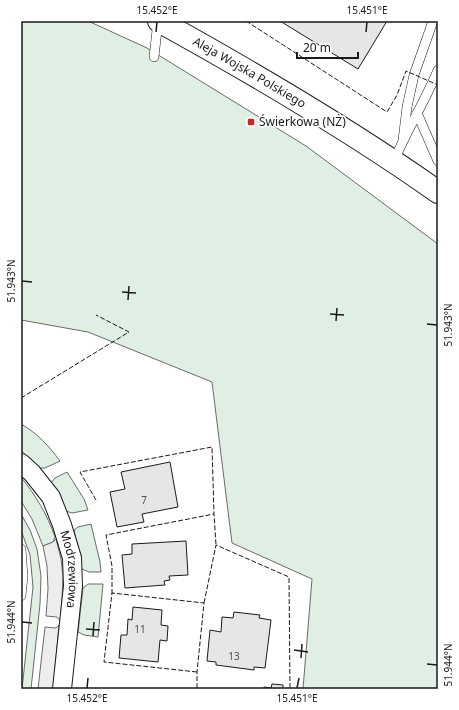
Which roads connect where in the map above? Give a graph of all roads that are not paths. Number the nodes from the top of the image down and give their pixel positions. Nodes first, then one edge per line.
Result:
1 (158, 21) edge
2 (433, 21) edge
3 (154, 57) dead end
4 (438, 70) edge
5 (417, 113) junction
6 (403, 140) junction
7 (394, 161) junction
8 (438, 161) edge
9 (438, 192) edge
10 (21, 463) edge
11 (21, 548) edge
12 (21, 596) edge
13 (62, 689) edge

1 - 3 lane
1 - 7 main road, Aleja Wojska Polskiego
2 - 6 lane
4 - 5 lane
5 - 6 lane
5 - 8 lane
6 - 7 lane
7 - 9 main road, Aleja Wojska Polskiego
10 - 13 street, Modrzewiowa
11 - 12 lane

